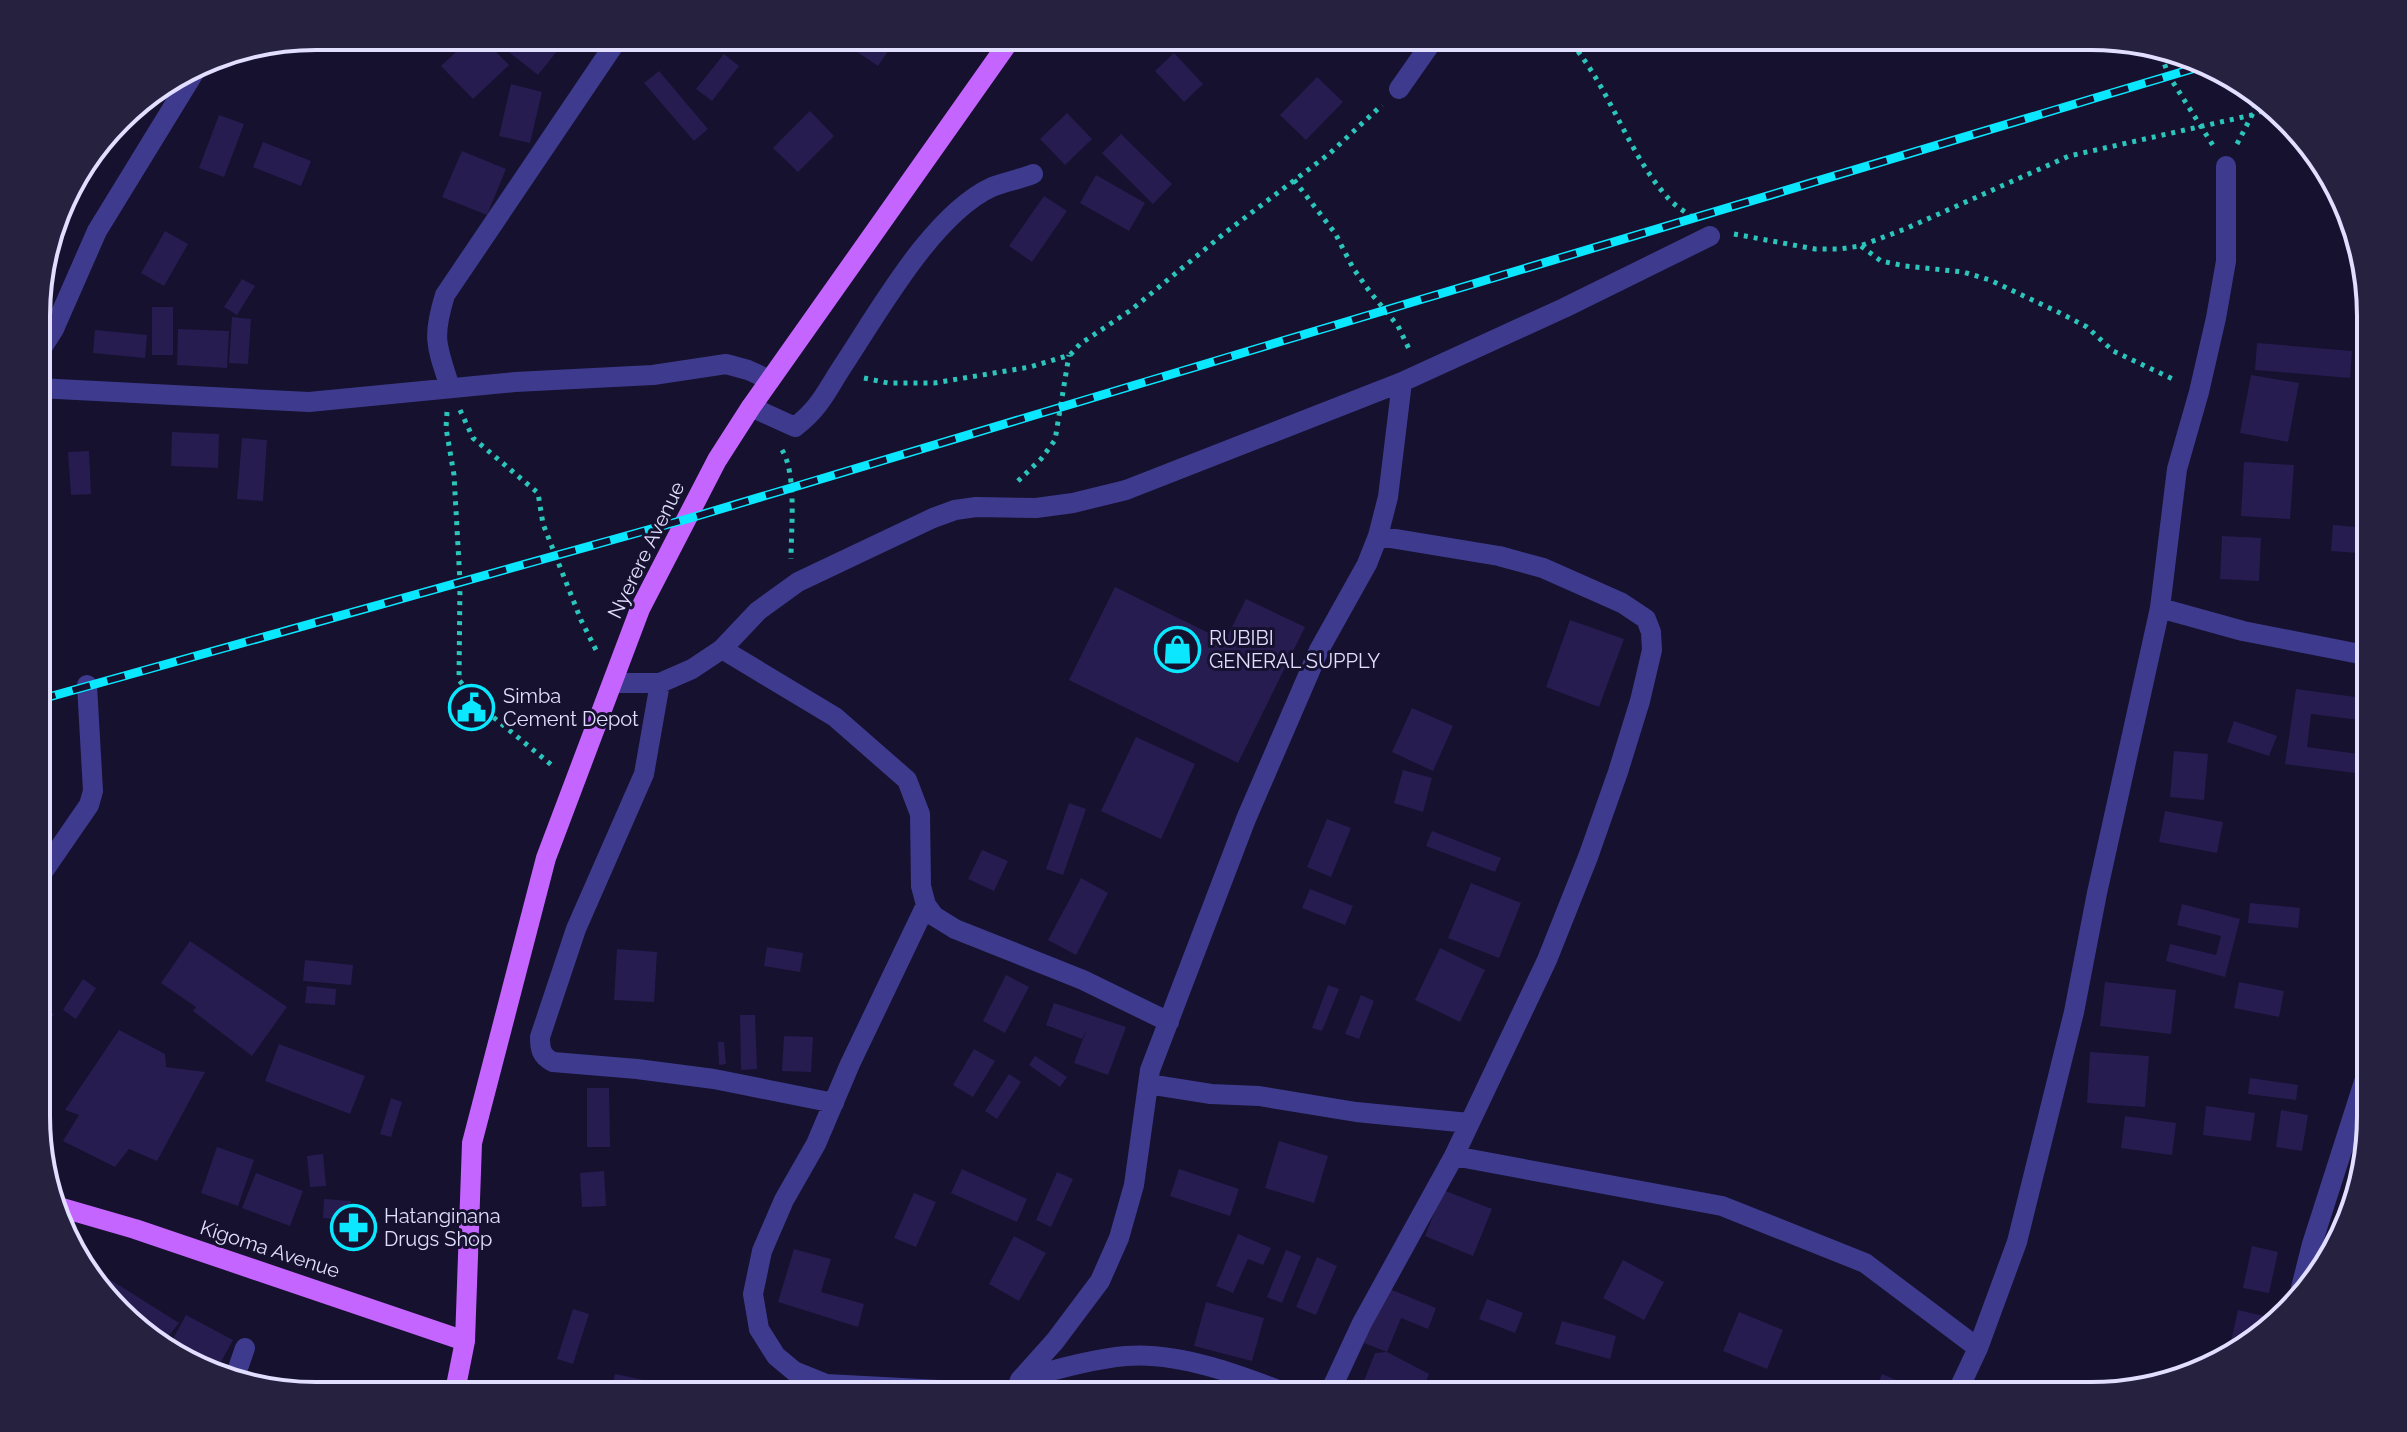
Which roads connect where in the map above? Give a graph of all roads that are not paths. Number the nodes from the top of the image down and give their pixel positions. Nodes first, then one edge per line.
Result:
1 (1426, 50) edge
2 (610, 51) edge
3 (1003, 51) edge
4 (1399, 89) road end
5 (175, 91) edge
6 (2226, 166) road end
7 (1033, 174) dead end
8 (1710, 236) road end
9 (50, 335) edge
10 (770, 380) junction
11 (1402, 382) junction
12 (450, 387) junction
13 (50, 389) edge
14 (751, 407) junction
15 (1378, 536) junction
16 (2160, 608) junction
17 (722, 649) junction
18 (2356, 653) edge
19 (613, 683) junction
20 (660, 683) junction
21 (87, 685) dead end
22 (50, 862) edge
23 (926, 905) junction
24 (1169, 1022) junction
25 (1148, 1084) junction
26 (834, 1103) junction
27 (2356, 1107) edge
28 (1469, 1123) junction
29 (1454, 1156) junction
30 (67, 1209) edge
31 (2305, 1273) edge
32 (465, 1341) junction
33 (245, 1348) dead end
34 (1978, 1348) junction
35 (237, 1370) edge
36 (1250, 1381) edge
37 (1335, 1381) edge
38 (1963, 1381) edge
39 (457, 1382) edge
40 (820, 1382) edge
41 (1024, 1382) edge
42 (1033, 1382) edge

1 - 4 street
2 - 12 street
3 - 10 main road, Nyerere Avenue
5 - 9 street
6 - 16 street
7 - 14 street
8 - 11 street
10 - 12 street
10 - 14 main road, Nyerere Avenue
11 - 15 street
11 - 17 street
12 - 13 street
14 - 19 main road, Nyerere Avenue
15 - 24 street
15 - 28 street
16 - 18 street
16 - 34 street
17 - 20 street
17 - 23 street
19 - 20 street
19 - 32 main road, Nyerere Avenue
20 - 26 street
21 - 22 street
23 - 24 street
23 - 26 street
24 - 25 street
25 - 28 street
25 - 41 street
26 - 40 street
27 - 31 street
28 - 29 street
29 - 34 street
29 - 37 street
30 - 32 main road, Kigoma Avenue
32 - 39 main road, Nyerere Avenue
33 - 35 street
34 - 38 street
36 - 42 street

